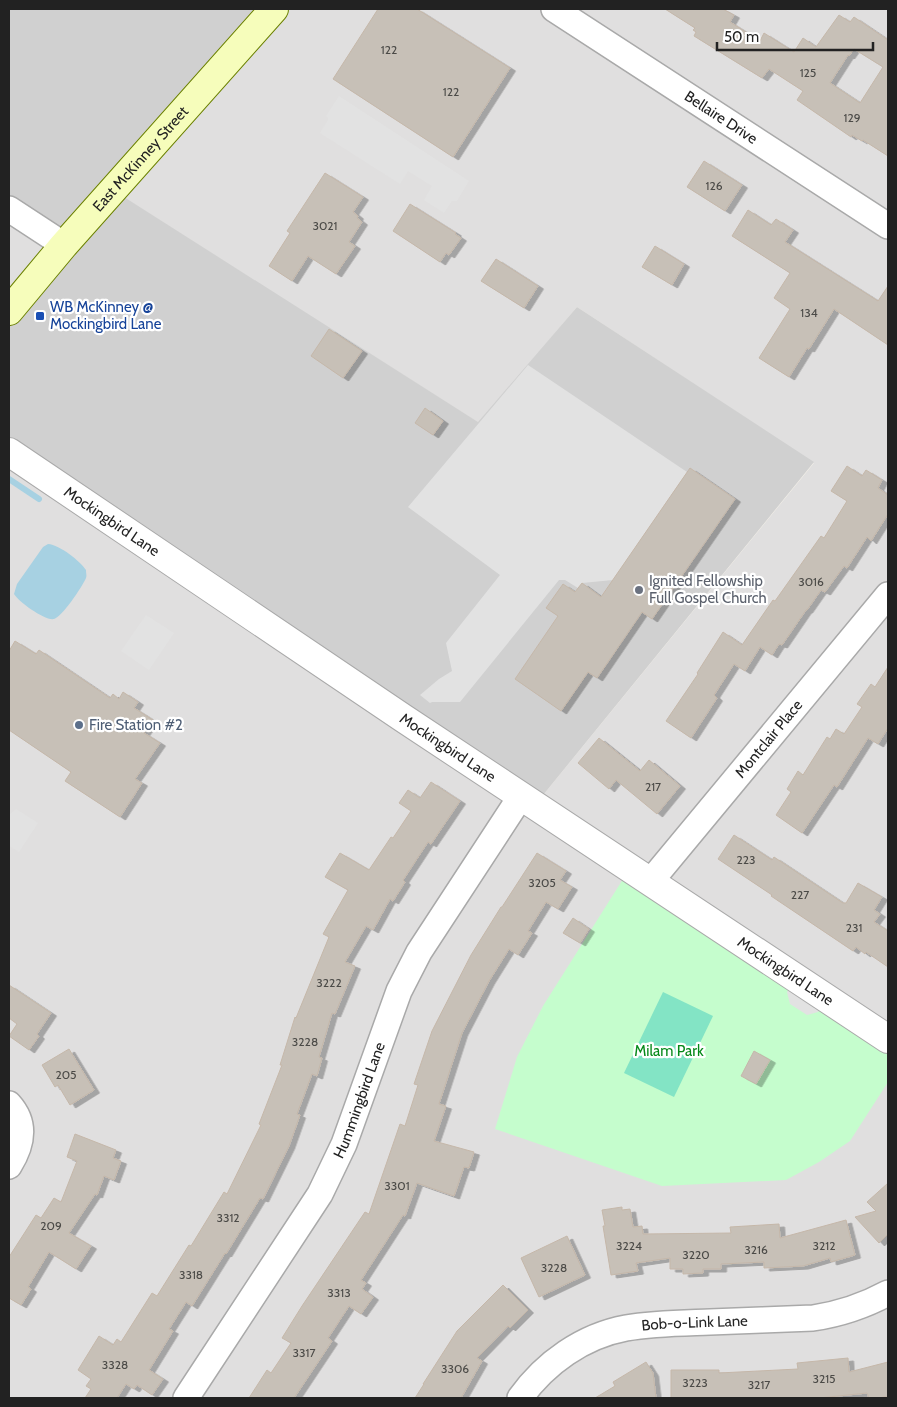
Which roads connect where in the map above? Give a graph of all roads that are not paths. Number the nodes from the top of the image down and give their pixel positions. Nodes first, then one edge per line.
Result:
1 (274, 9) edge
2 (554, 9) edge
3 (9, 209) edge
4 (888, 226) edge
5 (64, 245) junction
6 (9, 311) edge
7 (9, 452) edge
8 (888, 595) edge
9 (521, 796) junction
10 (650, 882) junction
11 (888, 1040) edge
12 (9, 1104) edge
13 (9, 1166) edge
14 (888, 1293) edge
15 (186, 1398) edge
16 (520, 1398) edge

1 - 5 main road, East McKinney Street
2 - 4 street, Bellaire Drive
3 - 5 street
5 - 6 main road, East McKinney Street
7 - 9 street, Mockingbird Lane
8 - 10 street, Montclair Place
9 - 10 street, Mockingbird Lane
9 - 15 street, Hummingbird Lane
10 - 11 street, Mockingbird Lane
12 - 13 street
14 - 16 street, Bob-o-Link Lane

